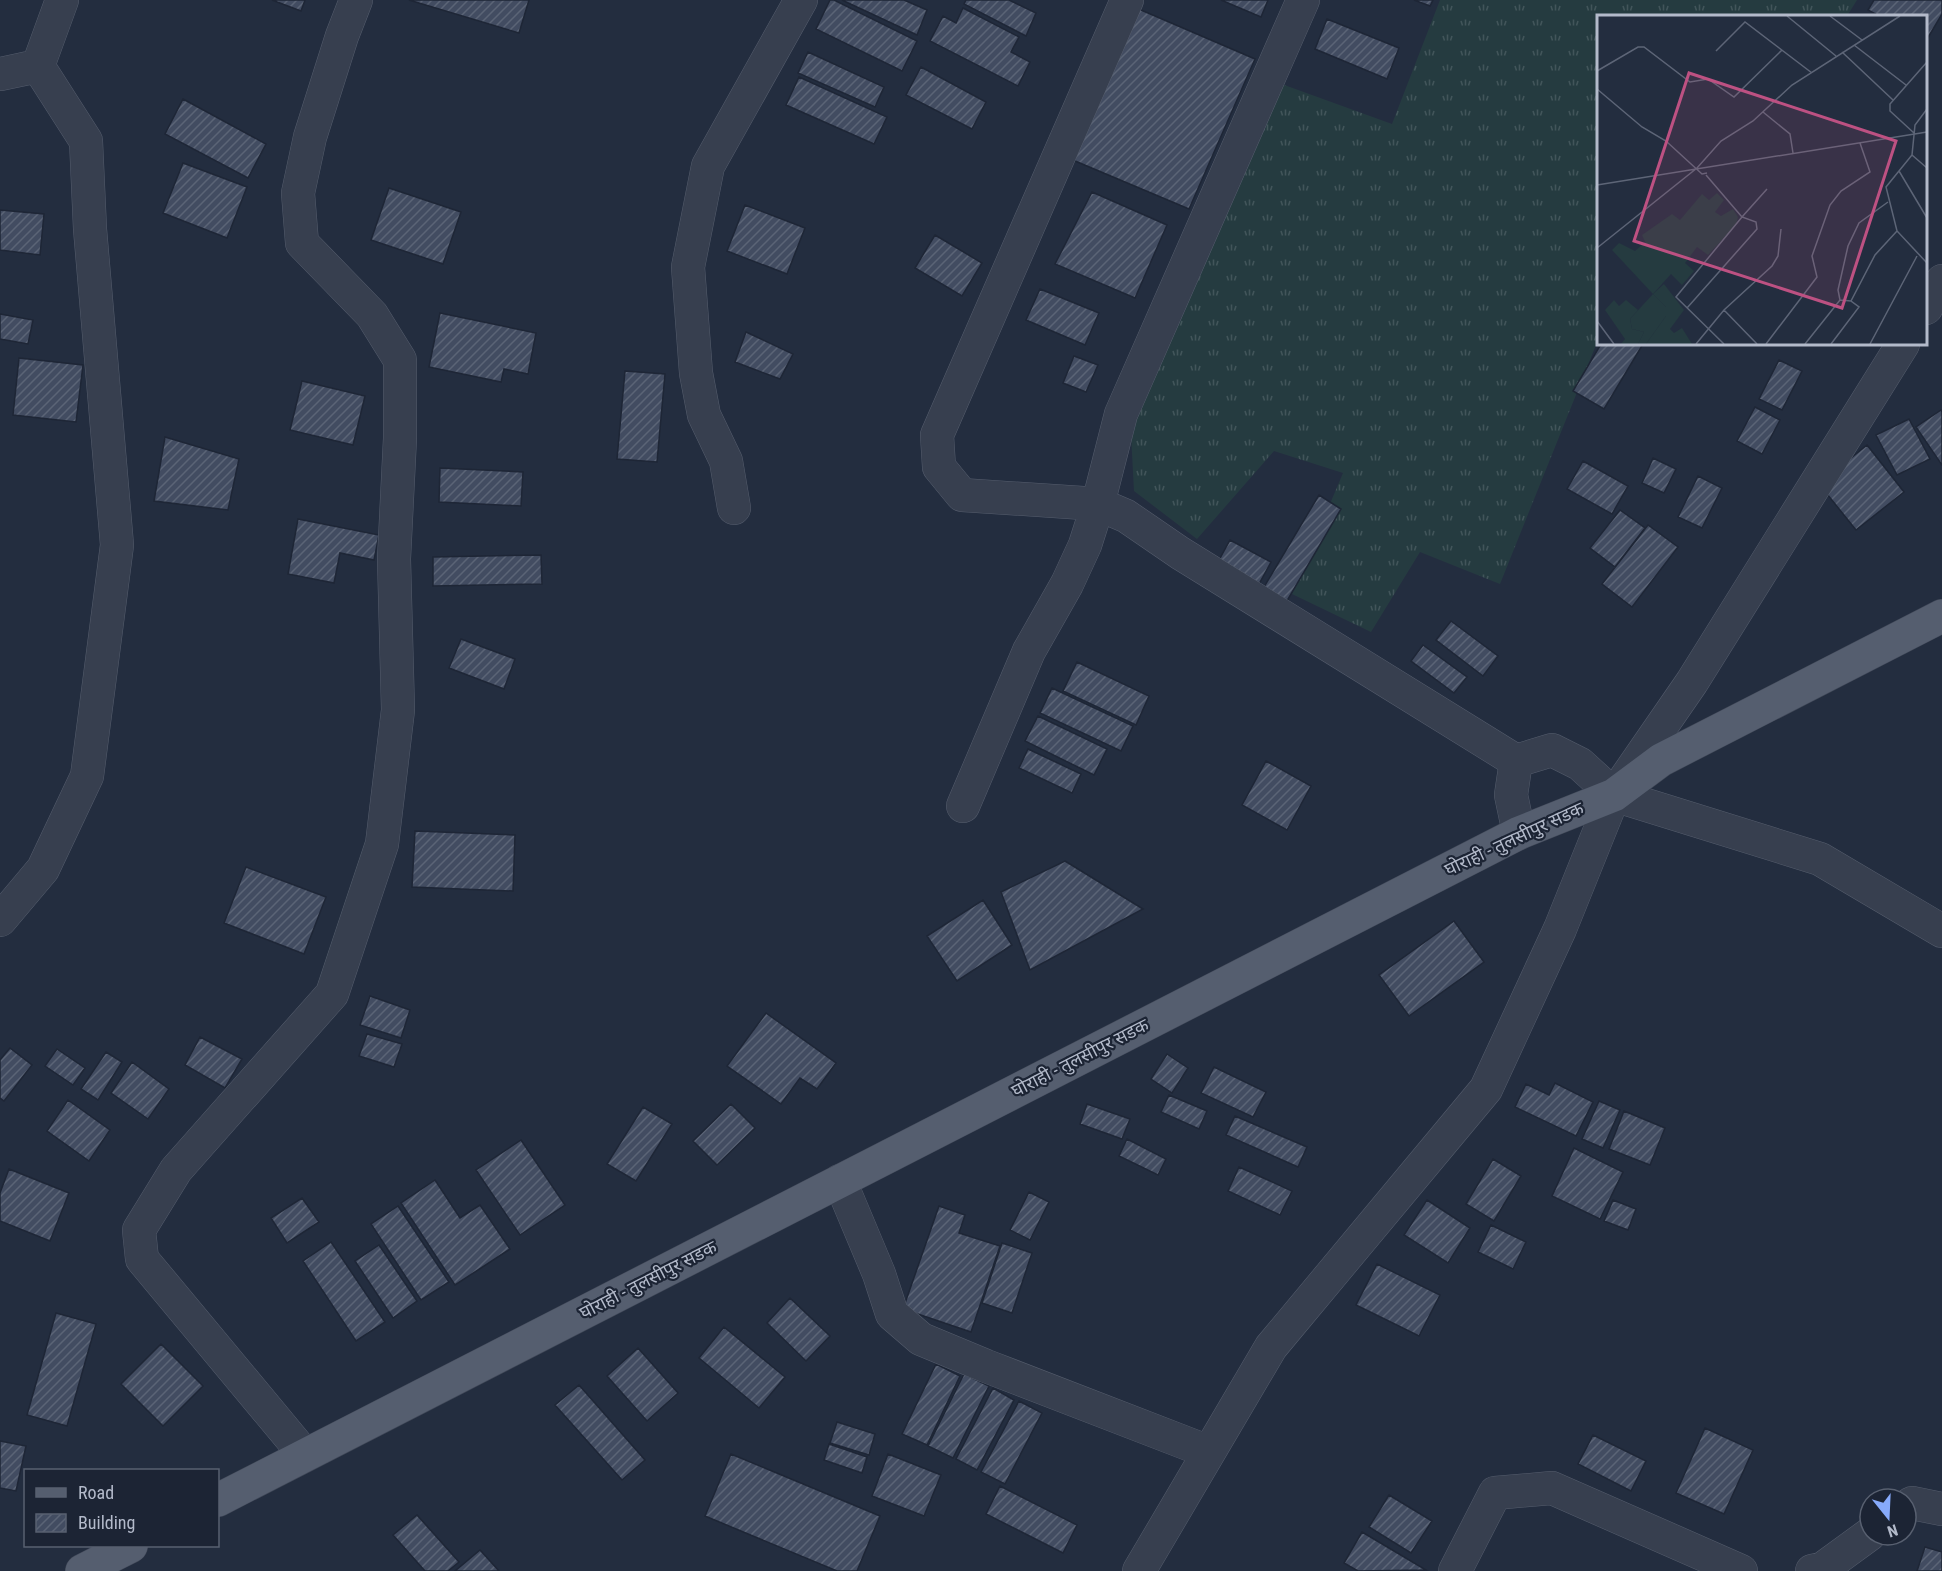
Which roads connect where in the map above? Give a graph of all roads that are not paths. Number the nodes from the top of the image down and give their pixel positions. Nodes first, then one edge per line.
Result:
1 (62, 0) edge
2 (356, 0) edge
3 (801, 0) edge
4 (1127, 0) edge
5 (1303, 0) edge
6 (38, 66) junction
7 (0, 74) edge
8 (1942, 281) edge
9 (1927, 306) edge
10 (1902, 345) edge
11 (1098, 504) junction
12 (734, 508) dead end
13 (1942, 616) edge
14 (1516, 761) junction
15 (1614, 795) junction
16 (963, 806) dead end
17 (1519, 833) junction
18 (0, 920) edge
19 (1942, 931) edge
20 (840, 1181) junction
21 (1209, 1452) junction
22 (305, 1455) junction
23 (219, 1499) edge
24 (1918, 1504) edge
25 (1942, 1509) edge
26 (1858, 1543) edge
27 (127, 1547) edge
28 (82, 1571) edge
29 (1139, 1571) edge
30 (1455, 1571) edge
31 (1742, 1571) edge
32 (1812, 1571) edge

1 - 6 street
2 - 22 street
3 - 12 street
4 - 11 street
5 - 11 street
6 - 7 street
6 - 18 street
8 - 9 street
10 - 15 street
11 - 14 street
11 - 16 street
13 - 15 main road, घोराही - तुलसीपुर सडक
14 - 15 street
14 - 17 street
15 - 17 main road, घोराही - तुलसीपुर सडक
15 - 19 street
15 - 21 street
17 - 20 main road, घोराही - तुलसीपुर सडक
20 - 21 street
20 - 22 main road, घोराही - तुलसीपुर सडक
21 - 29 street
22 - 23 main road, घोराही - तुलसीपुर सडक
24 - 25 street
26 - 32 street
27 - 28 main road
30 - 31 street

